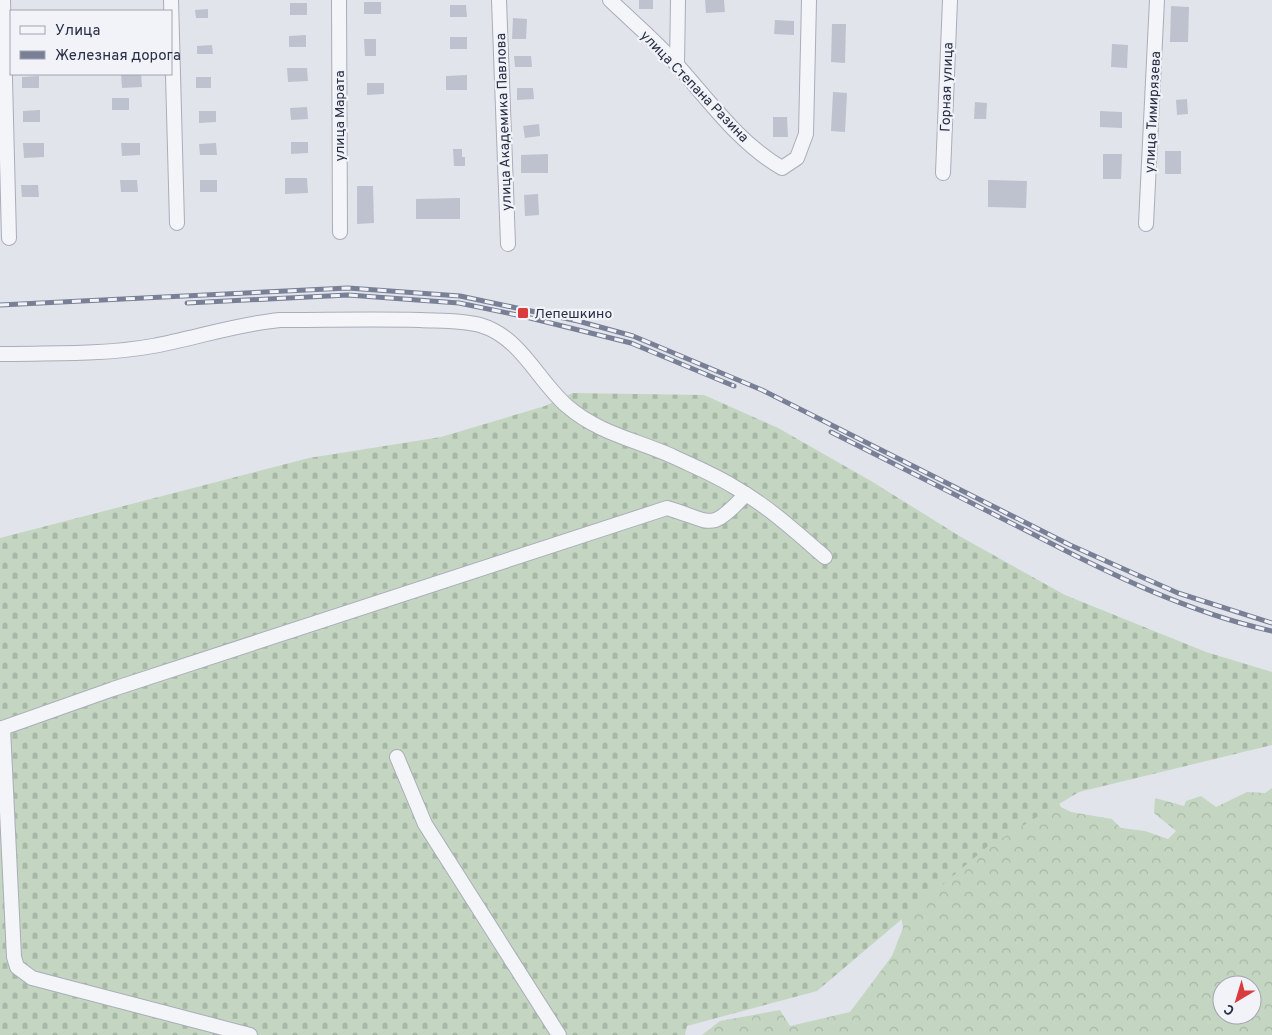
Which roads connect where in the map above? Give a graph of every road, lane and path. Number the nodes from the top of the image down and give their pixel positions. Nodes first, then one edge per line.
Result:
1 (3, 0) edge
2 (339, 0) edge
3 (498, 0) edge
4 (610, 0) edge
5 (678, 0) edge
6 (809, 0) edge
7 (950, 0) edge
8 (1157, 0) edge
9 (172, 37) edge
10 (677, 65) junction
11 (943, 173) dead end
12 (177, 223) dead end
13 (1146, 224) dead end
14 (340, 232) dead end
15 (9, 238) dead end
16 (508, 244) dead end
17 (0, 354) edge
18 (746, 494) junction
19 (825, 557) dead end
20 (1, 728) edge
21 (397, 758) dead end
22 (250, 1035) edge
23 (559, 1035) edge

1 - 15 street
2 - 14 street, улица Марата
3 - 16 street, улица Академика Павлова
4 - 10 street, улица Степана Разина
5 - 10 street
6 - 10 street, улица Степана Разина
7 - 11 street, Горная улица
8 - 13 street, улица Тимирязева
9 - 12 street
17 - 18 street
18 - 19 street
18 - 20 street
20 - 22 street
21 - 23 street

